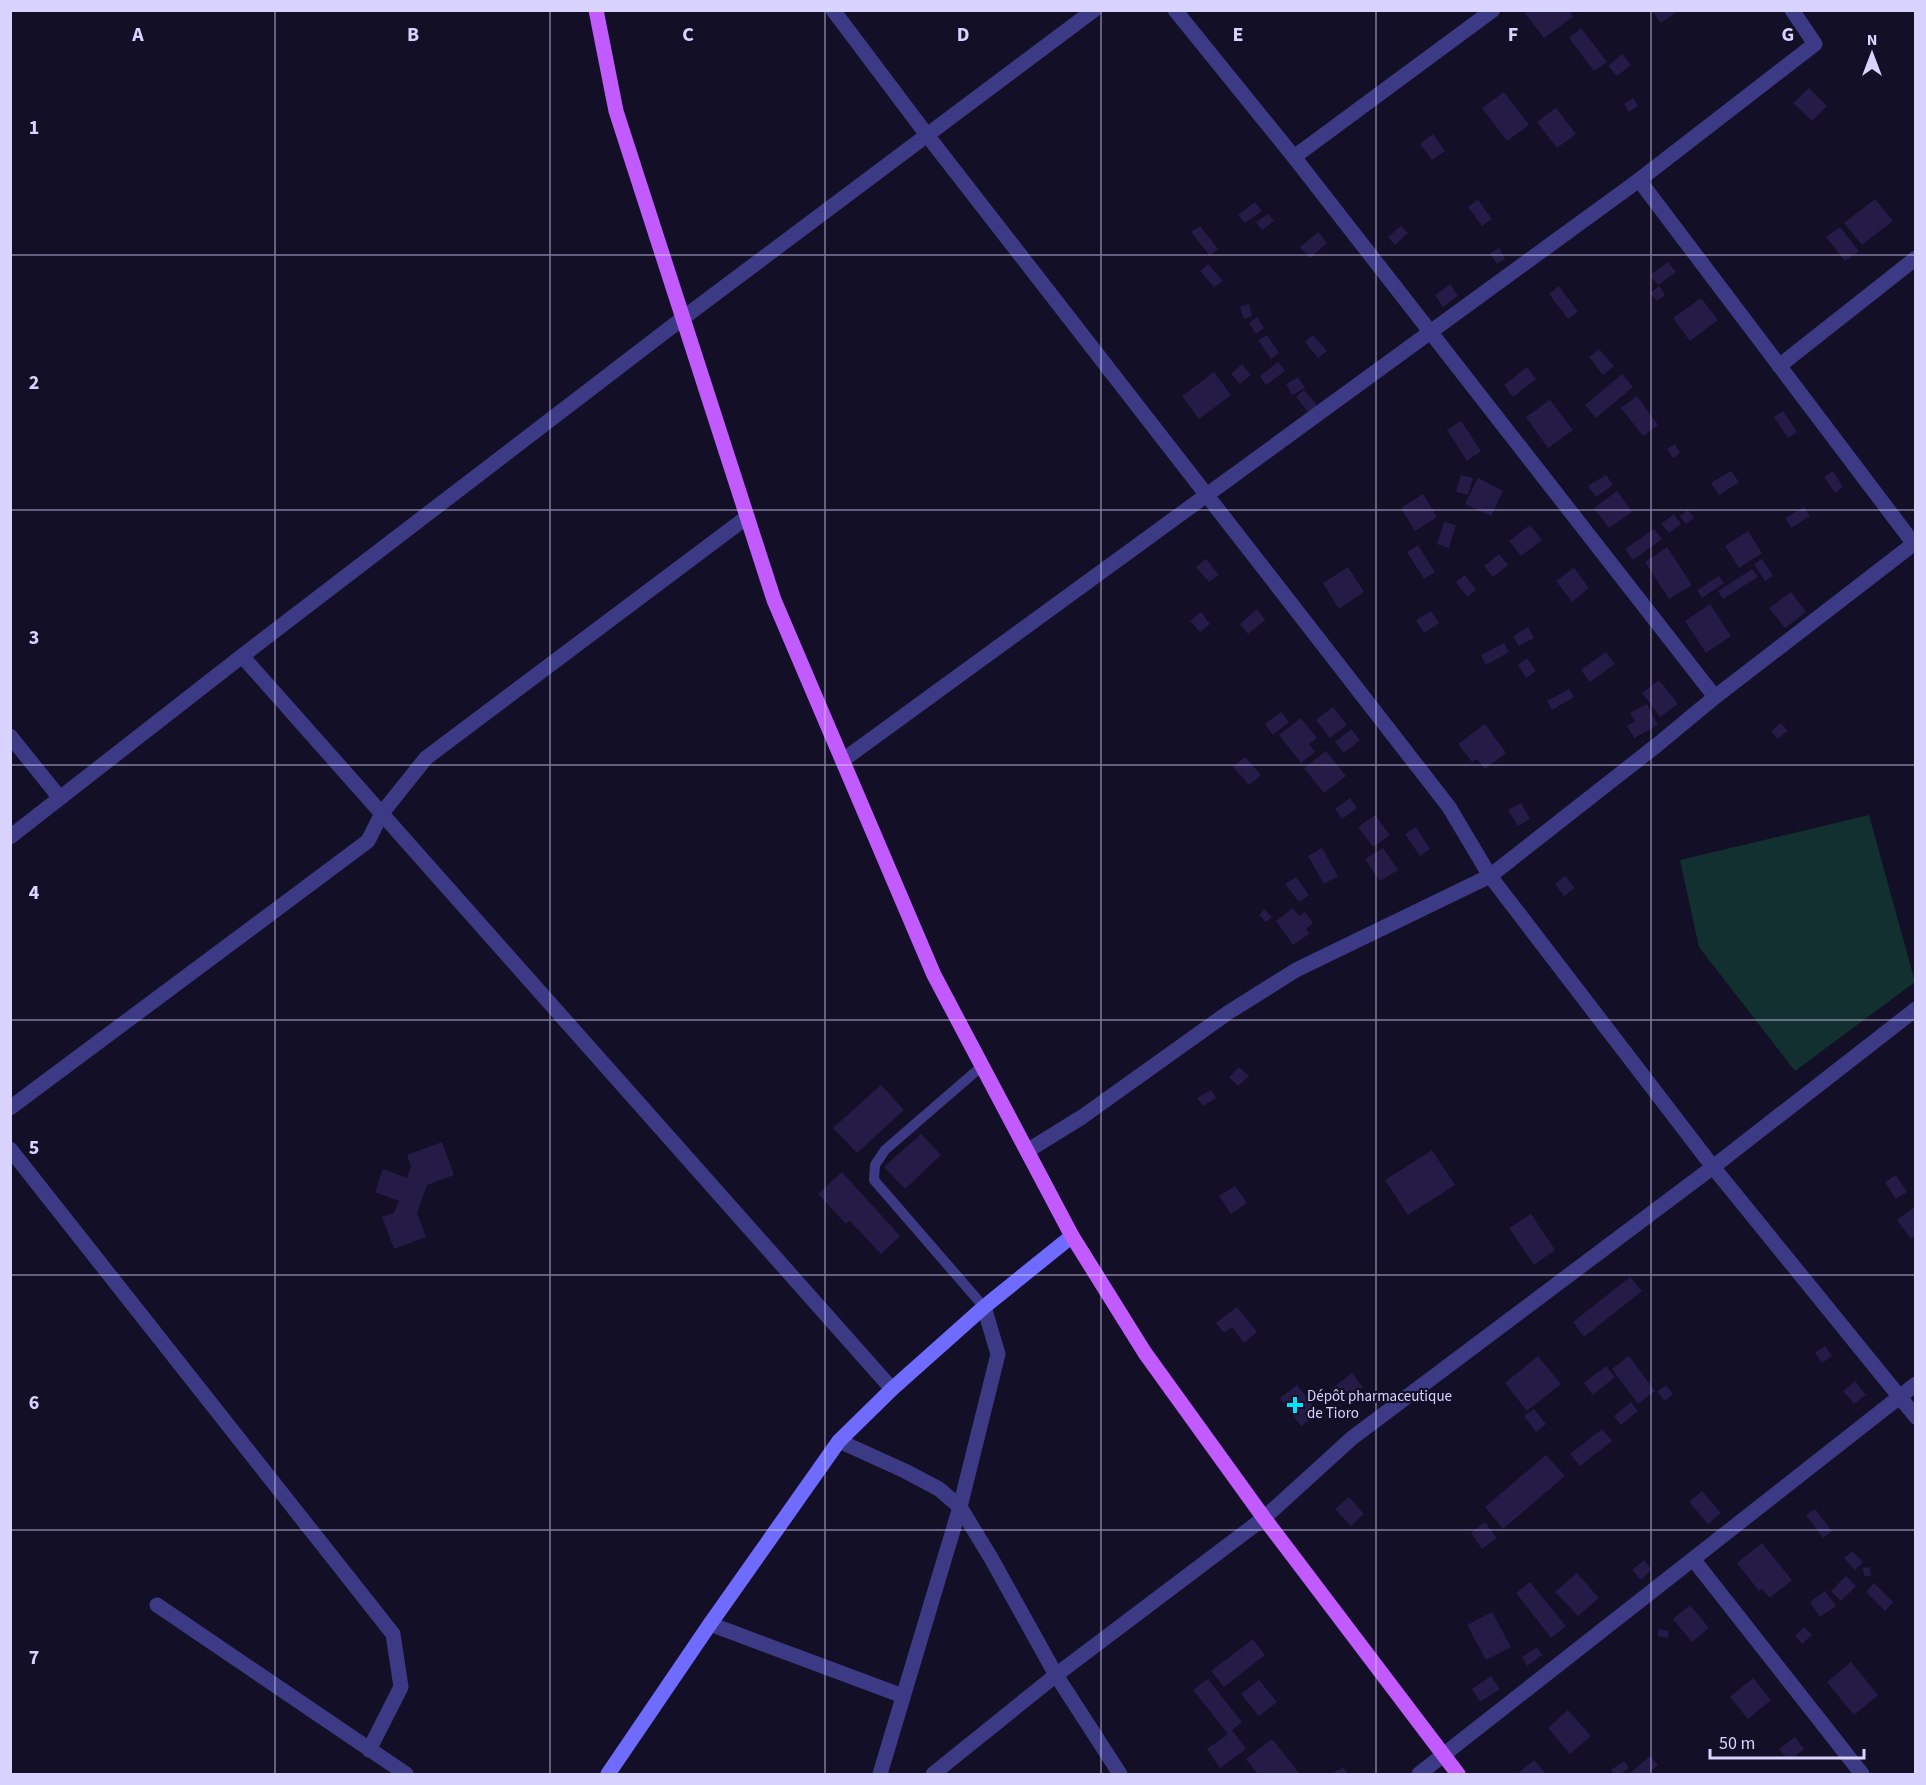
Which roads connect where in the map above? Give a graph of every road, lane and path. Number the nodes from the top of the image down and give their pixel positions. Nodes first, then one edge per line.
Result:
1 (596, 10) edge
2 (833, 10) edge
3 (1094, 10) edge
4 (1175, 10) edge
5 (1493, 10) edge
6 (1792, 10) edge
7 (927, 135) junction
8 (1294, 157) junction
9 (1638, 180) junction
10 (1916, 258) edge
11 (683, 318) junction
12 (1431, 332) junction
13 (1779, 366) junction
14 (1208, 494) junction
15 (747, 517) junction
16 (1915, 543) edge
17 (242, 656) junction
18 (1715, 697) junction
19 (10, 736) edge
20 (843, 760) junction
21 (60, 798) junction
22 (382, 813) junction
23 (10, 837) edge
24 (1490, 876) junction
25 (1916, 1009) edge
26 (982, 1066) junction
27 (10, 1108) edge
28 (10, 1149) edge
29 (1027, 1151) junction
30 (1713, 1167) junction
31 (1072, 1236) junction
32 (984, 1307) junction
33 (1916, 1384) edge
34 (892, 1389) junction
35 (1900, 1397) junction
36 (1916, 1417) edge
37 (839, 1441) junction
38 (960, 1507) junction
39 (1264, 1518) junction
40 (1693, 1559) junction
41 (157, 1605) dead end
42 (710, 1624) junction
43 (1056, 1675) junction
44 (903, 1696) junction
45 (369, 1750) junction
46 (1443, 1755) junction
47 (406, 1774) edge
48 (608, 1774) edge
49 (880, 1774) edge
50 (933, 1774) edge
51 (1120, 1774) edge
52 (1419, 1774) edge
53 (1458, 1774) edge
54 (1862, 1774) edge

1 - 11 main road
2 - 7 street
3 - 7 street
4 - 8 street
5 - 8 street
6 - 9 street
7 - 11 street
7 - 14 street
8 - 12 street
9 - 12 street
9 - 13 street
10 - 13 street
11 - 15 main road
11 - 17 street
12 - 14 street
12 - 18 street
13 - 16 street
14 - 20 street
14 - 24 street
15 - 20 main road
15 - 22 street
16 - 18 street
17 - 21 street
17 - 22 street
18 - 24 street
19 - 21 street
20 - 26 main road
21 - 23 street
22 - 27 street
22 - 34 street
24 - 29 street
24 - 30 street
25 - 30 street
26 - 29 main road
26 - 32 lane
28 - 45 street
29 - 31 main road
30 - 35 street
30 - 39 street
31 - 32 main road
31 - 39 main road
32 - 34 main road
32 - 38 street
33 - 35 street
34 - 37 main road
35 - 36 street
35 - 40 street
37 - 38 street
37 - 42 main road
38 - 43 street
38 - 44 street
39 - 43 street
39 - 46 main road
40 - 46 street
40 - 54 street
41 - 45 street
42 - 44 street
42 - 48 main road
43 - 50 street
43 - 51 street
44 - 49 street
45 - 47 street
46 - 52 street
46 - 53 main road

